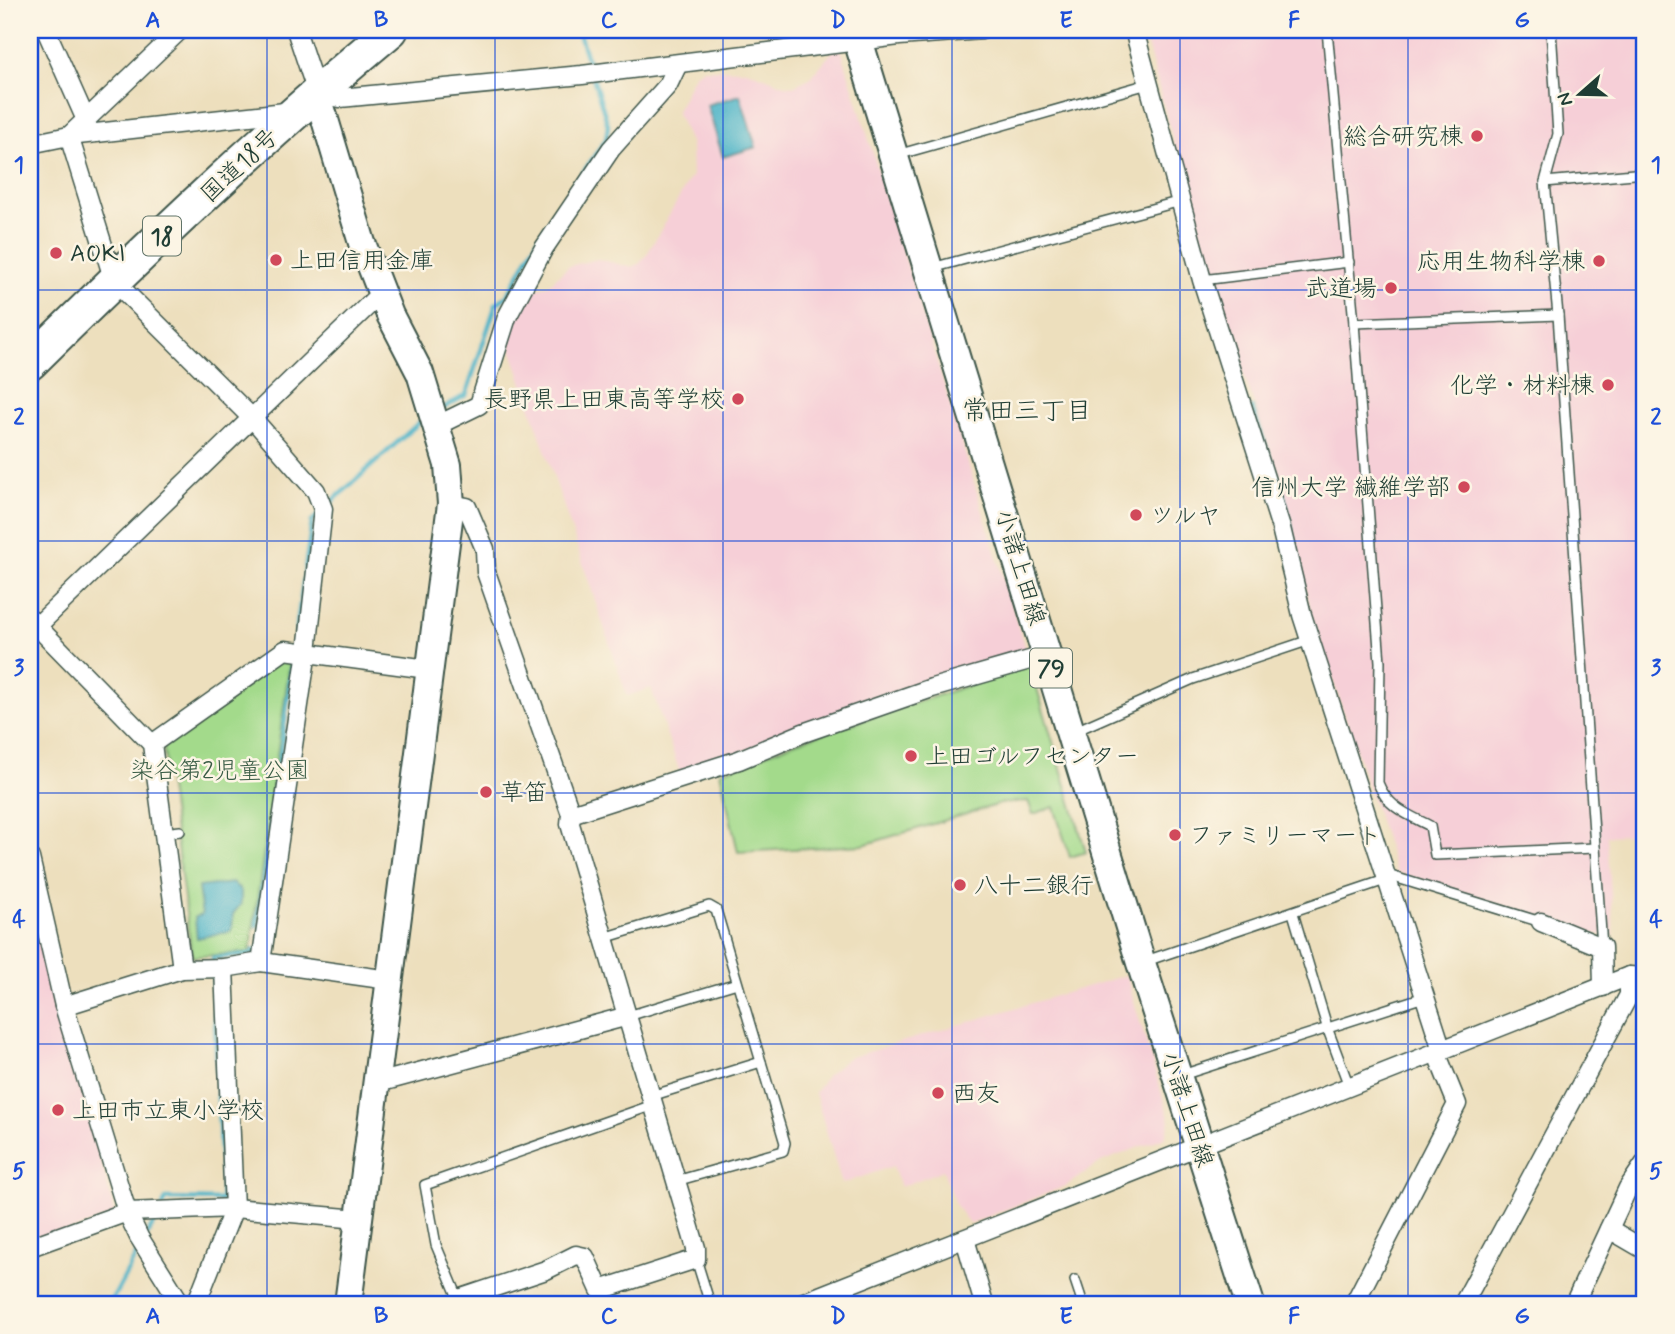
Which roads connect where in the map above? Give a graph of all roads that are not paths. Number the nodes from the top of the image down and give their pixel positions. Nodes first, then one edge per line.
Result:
1 (47, 30) edge
2 (180, 30) edge
3 (296, 30) edge
4 (391, 30) edge
5 (982, 30) edge
6 (1134, 30) edge
7 (1327, 30) edge
8 (1550, 30) edge
9 (857, 36) edge
10 (678, 64) junction
11 (1148, 84) junction
12 (307, 102) junction
13 (86, 120) junction
14 (69, 136) junction
15 (30, 144) edge
16 (895, 155) junction
17 (1645, 173) edge
18 (1545, 182) junction
19 (1181, 201) junction
20 (1349, 262) junction
21 (930, 268) junction
22 (1207, 279) junction
23 (114, 281) junction
24 (381, 293) junction
25 (1558, 315) junction
26 (1354, 323) junction
27 (30, 363) edge
28 (434, 418) junction
29 (253, 419) junction
30 (451, 504) junction
31 (32, 626) edge
32 (1310, 640) junction
33 (307, 651) junction
34 (1047, 655) junction
35 (428, 670) junction
36 (1071, 733) junction
37 (152, 744) junction
38 (571, 814) junction
39 (1595, 848) junction
40 (30, 858) edge
41 (1391, 878) junction
42 (1293, 913) junction
43 (1541, 922) joint
44 (604, 938) junction
45 (1602, 947) junction
46 (261, 962) junction
47 (1141, 963) junction
48 (224, 968) junction
49 (182, 969) junction
50 (1637, 977) edge
51 (389, 980) junction
52 (737, 983) junction
53 (1602, 987) junction
54 (1424, 997) junction
55 (64, 1006) junction
56 (628, 1016) junction
57 (1328, 1030) junction
58 (1439, 1051) junction
59 (761, 1062) junction
60 (1177, 1076) junction
61 (374, 1084) junction
62 (1349, 1086) junction
63 (652, 1100) junction
64 (1200, 1146) junction
65 (1645, 1163) edge
66 (676, 1181) junction
67 (234, 1208) junction
68 (127, 1212) junction
69 (358, 1219) junction
70 (1609, 1229) junction
71 (965, 1239) junction
72 (30, 1247) edge
73 (1645, 1250) edge
74 (696, 1259) junction
75 (1075, 1280) dead end
76 (460, 1302) edge
77 (181, 1304) edge
78 (196, 1304) edge
79 (348, 1304) edge
80 (710, 1304) edge
81 (799, 1304) edge
82 (984, 1304) edge
83 (1083, 1304) edge
84 (1250, 1304) edge
85 (1354, 1304) edge
86 (1463, 1304) edge
87 (1574, 1304) edge

1 - 13 street
2 - 13 street
3 - 12 street
4 - 12 highway, 国道18号 / 18
5 - 9 street
6 - 11 street
7 - 20 lane
8 - 18 lane
9 - 10 street
9 - 16 main road, 小諸上田線 / 79
10 - 12 street
10 - 28 street
11 - 16 lane
11 - 19 street
12 - 14 street
12 - 23 highway, 国道18号 / 18
12 - 24 street
13 - 14 street
14 - 15 street
14 - 23 street
16 - 21 main road, 小諸上田線 / 79
17 - 18 lane
18 - 25 lane
19 - 21 lane
19 - 22 street
20 - 22 lane
20 - 26 lane
21 - 34 main road, 小諸上田線 / 79
22 - 32 street
23 - 27 highway, 国道18号 / 18
23 - 29 street
24 - 28 street
24 - 29 street
25 - 26 lane
25 - 39 lane
26 - 39 lane
28 - 30 street
29 - 31 street
29 - 33 street
30 - 35 street
30 - 38 street
31 - 37 street
32 - 36 lane
32 - 41 street
33 - 35 street
33 - 37 street
33 - 46 street
34 - 36 main road, 小諸上田線 / 79
34 - 38 street
35 - 51 street
36 - 47 main road, 小諸上田線 / 79
37 - 49 street
38 - 44 street
39 - 45 lane
40 - 55 street
41 - 42 lane
41 - 43 lane
41 - 54 street
42 - 47 lane
42 - 57 lane
43 - 45 street
44 - 52 lane
44 - 56 street
45 - 53 street
46 - 48 street
46 - 51 street
47 - 60 main road, 小諸上田線 / 79
48 - 49 street
48 - 67 street
49 - 55 street
50 - 53 street
50 - 86 street
51 - 61 street
52 - 56 lane
52 - 59 lane
53 - 58 street
54 - 57 lane
54 - 58 street
55 - 68 street
56 - 61 street
56 - 63 street
57 - 60 lane
57 - 62 lane
58 - 62 street
58 - 85 street
59 - 63 lane
59 - 66 lane
60 - 64 main road, 小諸上田線 / 79
61 - 69 street
62 - 64 street
63 - 66 street
63 - 76 lane
64 - 71 street
64 - 84 main road, 小諸上田線 / 79
65 - 70 street
66 - 74 street
67 - 68 street
67 - 69 street
67 - 78 street
68 - 72 street
68 - 77 street
69 - 79 street
70 - 73 street
70 - 87 street
71 - 81 street
71 - 82 street
74 - 76 street
74 - 80 lane
75 - 83 lane

